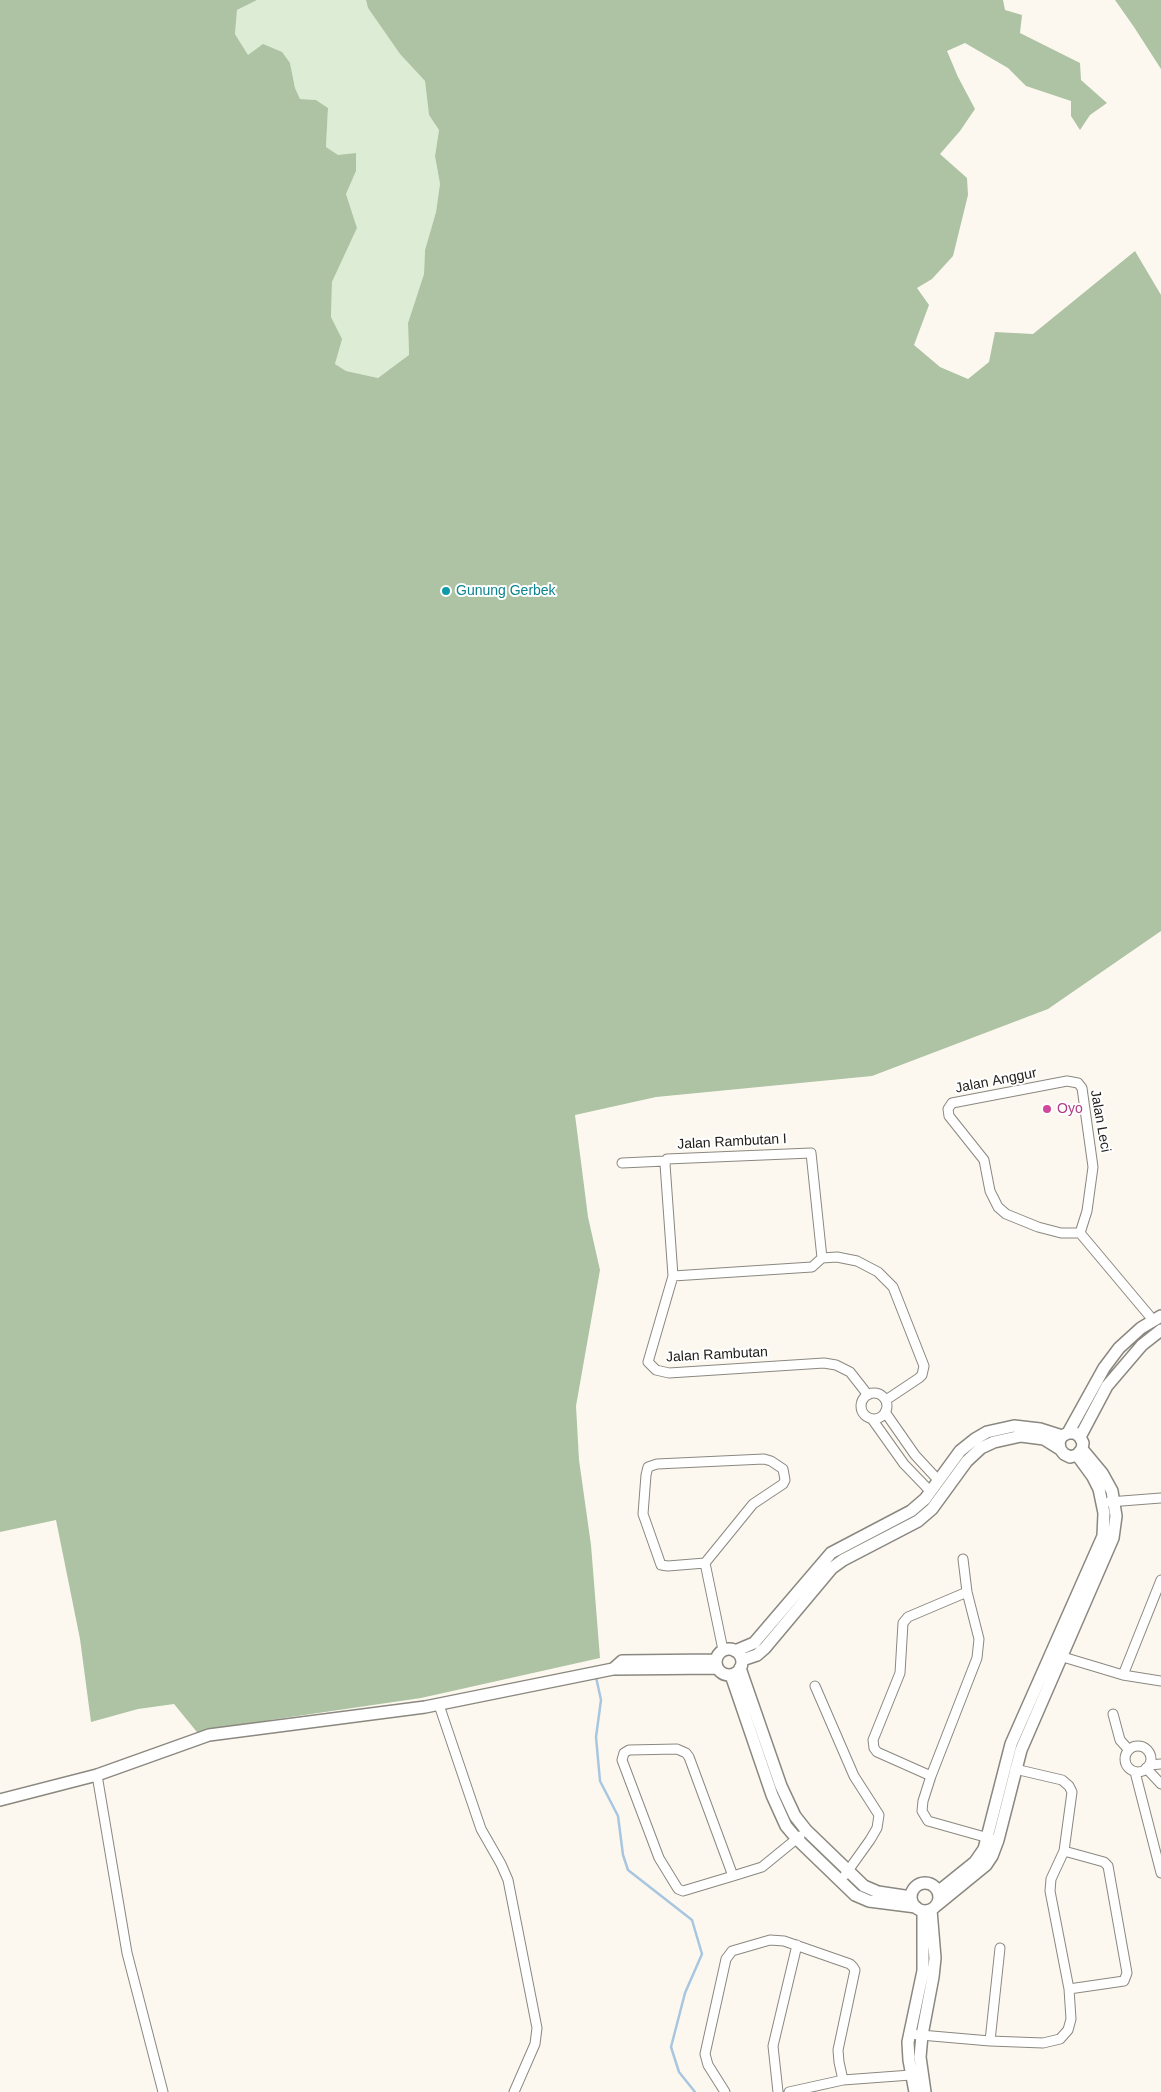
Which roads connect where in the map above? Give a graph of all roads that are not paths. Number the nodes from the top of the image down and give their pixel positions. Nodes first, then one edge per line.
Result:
1 (1067, 1081) joint
2 (665, 1161) junction
3 (622, 1163) dead end
4 (1080, 1233) junction
5 (822, 1258) junction
6 (673, 1276) junction
7 (1157, 1318) edge
8 (1161, 1330) edge
9 (1102, 1384) junction
10 (868, 1394) junction
11 (886, 1400) junction
12 (886, 1412) junction
13 (872, 1420) junction
14 (1065, 1434) junction
15 (1080, 1436) junction
16 (970, 1449) junction
17 (1060, 1449) junction
18 (1080, 1452) junction
19 (939, 1481) junction
20 (931, 1492) junction
21 (1161, 1498) edge
22 (1115, 1502) junction
23 (1102, 1503) junction
24 (962, 1559) dead end
25 (704, 1563) junction
26 (1161, 1580) edge
27 (968, 1592) junction
28 (1073, 1602) junction
29 (1085, 1607) junction
30 (1063, 1657) junction
31 (729, 1659) junction
32 (1123, 1675) junction
33 (1161, 1681) edge
34 (815, 1686) dead end
35 (434, 1706) junction
36 (1113, 1714) dead end
37 (1128, 1750) junction
38 (1161, 1764) edge
39 (1148, 1767) junction
40 (1015, 1769) junction
41 (1135, 1772) junction
42 (97, 1775) junction
43 (931, 1776) junction
44 (1161, 1784) edge
45 (0, 1800) edge
46 (806, 1830) junction
47 (797, 1839) junction
48 (993, 1839) junction
49 (1064, 1851) junction
50 (848, 1871) junction
51 (1161, 1873) edge
52 (733, 1876) junction
53 (840, 1881) junction
54 (938, 1891) junction
55 (924, 1906) junction
56 (797, 1946) junction
57 (1000, 1948) dead end
58 (1069, 1990) junction
59 (909, 2034) junction
60 (922, 2035) junction
61 (990, 2041) junction
62 (911, 2075) junction
63 (843, 2080) junction
64 (163, 2092) edge
65 (514, 2092) edge
66 (725, 2092) edge
67 (778, 2092) edge
68 (789, 2092) edge
69 (915, 2092) edge
70 (925, 2092) edge

1 - 4 street, Jalan Leci
1 - 4 street, Jalan Anggur
2 - 3 street
2 - 5 street, Jalan Rambutan I
2 - 6 street, Jalan Rambutan I
4 - 7 street
5 - 6 street
5 - 11 street
6 - 10 street, Jalan Rambutan
7 - 9 street
8 - 9 street
9 - 14 street
9 - 15 street
10 - 11 street
10 - 13 street
11 - 12 street
12 - 13 street
12 - 19 street
13 - 20 street
14 - 15 street
14 - 16 street
14 - 17 street
15 - 18 street
16 - 17 street
16 - 19 street
16 - 31 street
17 - 18 street
18 - 22 street
18 - 23 street
19 - 20 street
20 - 31 street
21 - 22 street
22 - 23 street
22 - 29 street
23 - 28 street
24 - 27 street
25 - 25 street
25 - 31 street
26 - 32 street
27 - 43 street
27 - 43 street
28 - 29 street
28 - 48 street
29 - 30 street
30 - 32 street
30 - 40 street
31 - 35 street
31 - 46 street
31 - 47 street
32 - 33 street
34 - 50 street
35 - 42 street
35 - 65 street
36 - 37 street
37 - 39 street
37 - 41 street
38 - 39 street
39 - 41 street
39 - 44 street
40 - 48 street
40 - 49 street
41 - 51 street
42 - 45 street
42 - 64 street
43 - 48 street
46 - 47 street
46 - 50 street
47 - 52 street
47 - 53 street
48 - 54 street
48 - 55 street
49 - 58 street
49 - 58 street
50 - 53 street
50 - 55 street
52 - 52 street
53 - 55 street
54 - 55 street
54 - 55 street
55 - 59 street
55 - 60 street
56 - 63 street
56 - 66 street
56 - 67 street
57 - 61 street
58 - 61 street
59 - 60 street
59 - 62 street
60 - 61 street
60 - 70 street
62 - 63 street
62 - 69 street
63 - 68 street

